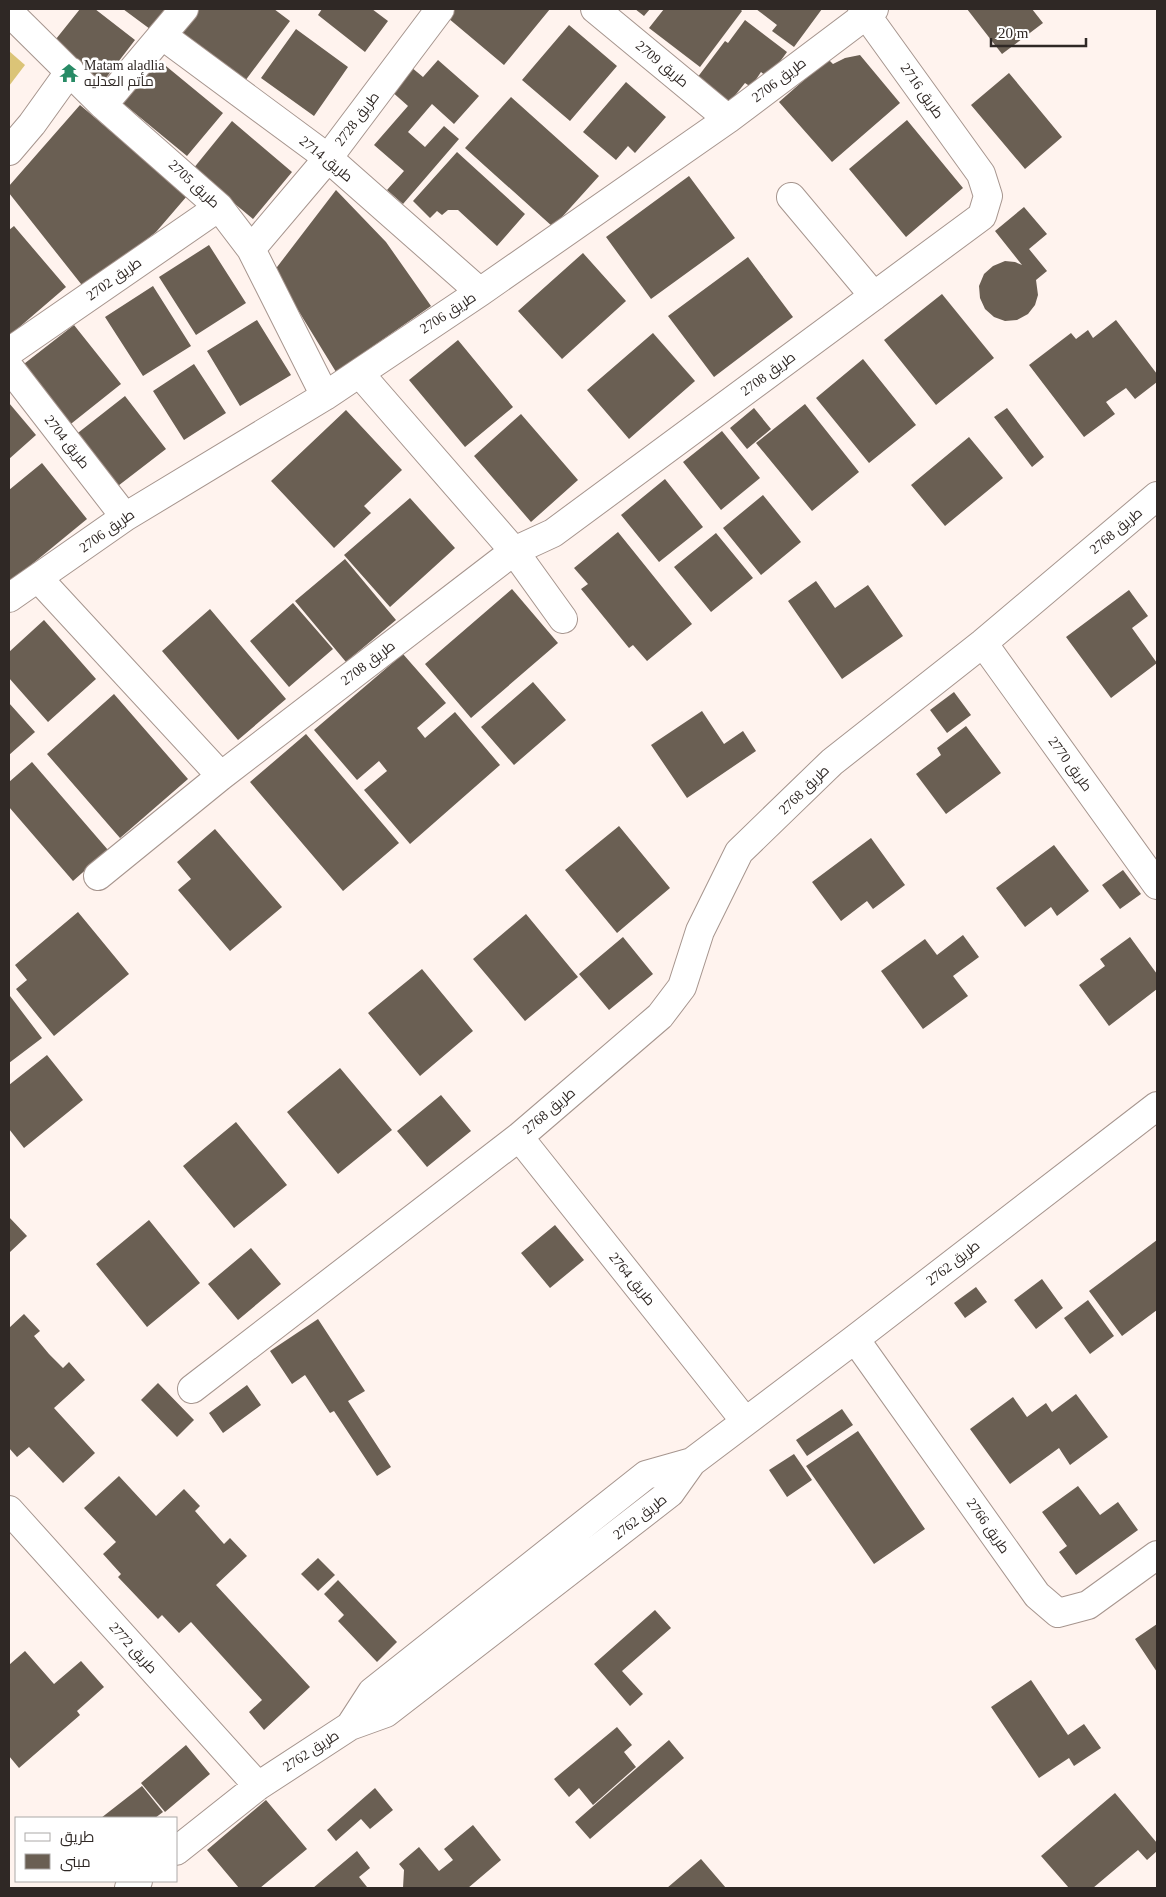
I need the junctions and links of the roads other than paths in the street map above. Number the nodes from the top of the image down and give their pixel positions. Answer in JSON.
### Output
{"nodes":[{"id":1,"x":184,"y":9,"type":"edge"},
{"id":2,"x":440,"y":9,"type":"edge"},
{"id":3,"x":595,"y":9,"type":"edge"},
{"id":4,"x":868,"y":10,"type":"edge"},
{"id":5,"x":9,"y":12,"type":"edge"},
{"id":6,"x":163,"y":36,"type":"junction"},
{"id":7,"x":70,"y":71,"type":"junction"},
{"id":8,"x":103,"y":105,"type":"junction"},
{"id":9,"x":728,"y":119,"type":"junction"},
{"id":10,"x":9,"y":151,"type":"edge"},
{"id":11,"x":328,"y":158,"type":"junction"},
{"id":12,"x":981,"y":174,"type":"joint"},
{"id":13,"x":791,"y":197,"type":"dead end"},
{"id":14,"x":219,"y":207,"type":"junction"},
{"id":15,"x":251,"y":249,"type":"junction"},
{"id":16,"x":480,"y":292,"type":"junction"},
{"id":17,"x":874,"y":296,"type":"junction"},
{"id":18,"x":9,"y":352,"type":"edge"},
{"id":19,"x":9,"y":367,"type":"edge"},
{"id":20,"x":360,"y":374,"type":"junction"},
{"id":21,"x":325,"y":396,"type":"junction"},
{"id":22,"x":1157,"y":496,"type":"edge"},
{"id":23,"x":124,"y":517,"type":"junction"},
{"id":24,"x":514,"y":551,"type":"junction"},
{"id":25,"x":38,"y":578,"type":"junction"},
{"id":26,"x":9,"y":598,"type":"edge"},
{"id":27,"x":563,"y":619,"type":"dead end"},
{"id":28,"x":983,"y":643,"type":"junction"},
{"id":29,"x":221,"y":776,"type":"junction"},
{"id":30,"x":98,"y":876,"type":"dead end"},
{"id":31,"x":1157,"y":885,"type":"edge"},
{"id":32,"x":1157,"y":1106,"type":"edge"},
{"id":33,"x":519,"y":1137,"type":"junction"},
{"id":34,"x":855,"y":1339,"type":"junction"},
{"id":35,"x":192,"y":1389,"type":"dead end"},
{"id":36,"x":745,"y":1421,"type":"junction"},
{"id":37,"x":9,"y":1510,"type":"edge"},
{"id":38,"x":1157,"y":1555,"type":"edge"},
{"id":39,"x":258,"y":1786,"type":"junction"},
{"id":40,"x":178,"y":1848,"type":"edge"}],
"edges":[{"from":1,"to":6,"type":"street"},
{"from":2,"to":11,"type":"street","name":"طريق 2728"},
{"from":3,"to":9,"type":"street","name":"طريق 2709"},
{"from":4,"to":9,"type":"street","name":"طريق 2706"},
{"from":4,"to":12,"type":"street","name":"طريق 2716"},
{"from":5,"to":7,"type":"street","name":"طريق 2705"},
{"from":6,"to":8,"type":"street"},
{"from":6,"to":11,"type":"street","name":"طريق 2714"},
{"from":7,"to":8,"type":"street","name":"طريق 2705"},
{"from":7,"to":10,"type":"street"},
{"from":8,"to":14,"type":"street","name":"طريق 2705"},
{"from":9,"to":16,"type":"street","name":"طريق 2706"},
{"from":11,"to":15,"type":"street","name":"طريق 2728"},
{"from":11,"to":16,"type":"street","name":"طريق 2714"},
{"from":12,"to":17,"type":"street","name":"طريق 2708"},
{"from":13,"to":17,"type":"street"},
{"from":14,"to":15,"type":"street","name":"طريق 2705"},
{"from":14,"to":18,"type":"street","name":"طريق 2702"},
{"from":15,"to":21,"type":"street","name":"طريق 2705"},
{"from":16,"to":20,"type":"street","name":"طريق 2706"},
{"from":17,"to":24,"type":"street","name":"طريق 2708"},
{"from":19,"to":23,"type":"street","name":"طريق 2704"},
{"from":20,"to":21,"type":"street","name":"طريق 2706"},
{"from":20,"to":24,"type":"street"},
{"from":21,"to":23,"type":"street","name":"طريق 2706"},
{"from":22,"to":28,"type":"street","name":"طريق 2768"},
{"from":23,"to":25,"type":"street","name":"طريق 2706"},
{"from":24,"to":27,"type":"street"},
{"from":24,"to":29,"type":"street","name":"طريق 2708"},
{"from":25,"to":26,"type":"street","name":"طريق 2706"},
{"from":25,"to":29,"type":"street"},
{"from":28,"to":31,"type":"street","name":"طريق 2770"},
{"from":28,"to":33,"type":"street","name":"طريق 2768"},
{"from":29,"to":30,"type":"street","name":"طريق 2708"},
{"from":32,"to":34,"type":"street","name":"طريق 2762"},
{"from":33,"to":35,"type":"street","name":"طريق 2768"},
{"from":33,"to":36,"type":"street","name":"طريق 2764"},
{"from":34,"to":36,"type":"street","name":"طريق 2762"},
{"from":34,"to":38,"type":"street","name":"طريق 2766"},
{"from":36,"to":39,"type":"street","name":"طريق 2762"},
{"from":37,"to":39,"type":"street","name":"طريق 2772"},
{"from":39,"to":40,"type":"street","name":"طريق 2762"}]}
